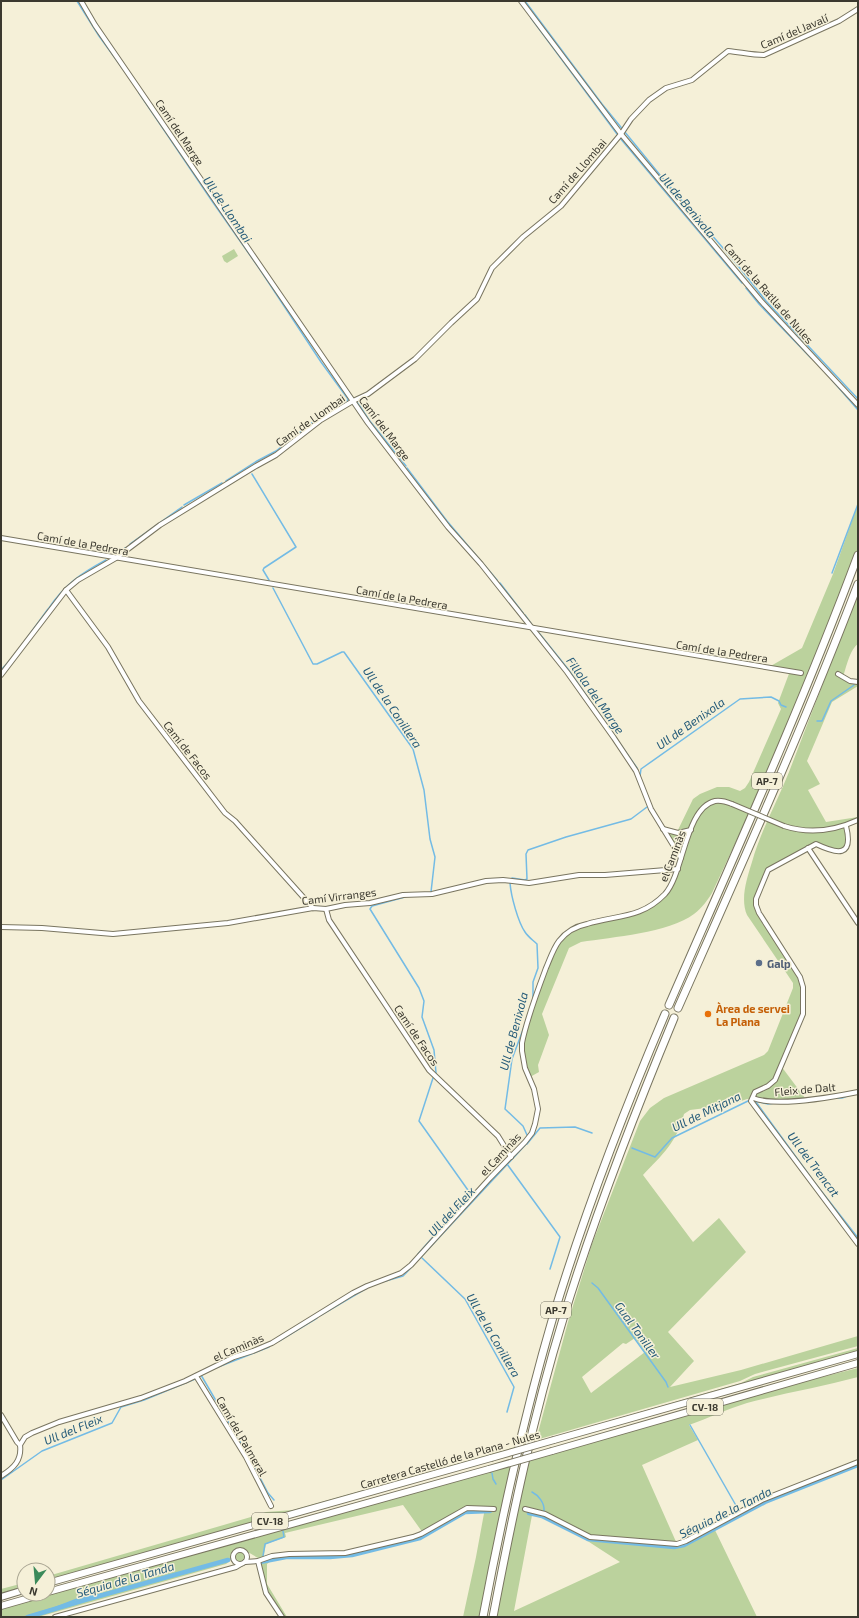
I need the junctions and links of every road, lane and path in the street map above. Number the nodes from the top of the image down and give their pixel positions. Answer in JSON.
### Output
{"nodes":[{"id":1,"x":81,"y":1,"type":"edge"},
{"id":2,"x":521,"y":1,"type":"edge"},
{"id":3,"x":858,"y":9,"type":"edge"},
{"id":4,"x":622,"y":130,"type":"junction"},
{"id":5,"x":353,"y":401,"type":"junction"},
{"id":6,"x":858,"y":405,"type":"edge"},
{"id":7,"x":1,"y":538,"type":"edge"},
{"id":8,"x":858,"y":555,"type":"edge"},
{"id":9,"x":116,"y":558,"type":"junction"},
{"id":10,"x":858,"y":584,"type":"edge"},
{"id":11,"x":66,"y":590,"type":"junction"},
{"id":12,"x":531,"y":628,"type":"junction"},
{"id":13,"x":801,"y":673,"type":"dead end"},
{"id":14,"x":838,"y":674,"type":"dead end"},
{"id":15,"x":1,"y":675,"type":"edge"},
{"id":16,"x":858,"y":682,"type":"edge"},
{"id":17,"x":858,"y":820,"type":"edge"},
{"id":18,"x":846,"y":826,"type":"junction"},
{"id":19,"x":663,"y":829,"type":"junction"},
{"id":20,"x":691,"y":830,"type":"junction"},
{"id":21,"x":808,"y":848,"type":"junction"},
{"id":22,"x":681,"y":858,"type":"junction"},
{"id":23,"x":678,"y":869,"type":"junction"},
{"id":24,"x":313,"y":908,"type":"junction"},
{"id":25,"x":326,"y":909,"type":"junction"},
{"id":26,"x":858,"y":922,"type":"edge"},
{"id":27,"x":1,"y":927,"type":"edge"},
{"id":28,"x":669,"y":1004,"type":"dead end"},
{"id":29,"x":678,"y":1008,"type":"dead end"},
{"id":30,"x":665,"y":1014,"type":"dead end"},
{"id":31,"x":674,"y":1018,"type":"dead end"},
{"id":32,"x":858,"y":1092,"type":"edge"},
{"id":33,"x":753,"y":1098,"type":"junction"},
{"id":34,"x":511,"y":1157,"type":"junction"},
{"id":35,"x":858,"y":1244,"type":"edge"},
{"id":36,"x":858,"y":1354,"type":"edge"},
{"id":37,"x":858,"y":1363,"type":"edge"},
{"id":38,"x":858,"y":1366,"type":"edge"},
{"id":39,"x":196,"y":1376,"type":"junction"},
{"id":40,"x":800,"y":1380,"type":"junction"},
{"id":41,"x":1,"y":1415,"type":"edge"},
{"id":42,"x":20,"y":1444,"type":"junction"},
{"id":43,"x":858,"y":1462,"type":"edge"},
{"id":44,"x":1,"y":1476,"type":"edge"},
{"id":45,"x":271,"y":1506,"type":"dead end"},
{"id":46,"x":494,"y":1509,"type":"dead end"},
{"id":47,"x":525,"y":1509,"type":"dead end"},
{"id":48,"x":246,"y":1554,"type":"junction"},
{"id":49,"x":234,"y":1560,"type":"junction"},
{"id":50,"x":258,"y":1561,"type":"junction"},
{"id":51,"x":243,"y":1563,"type":"junction"},
{"id":52,"x":224,"y":1570,"type":"junction"},
{"id":53,"x":56,"y":1581,"type":"edge"},
{"id":54,"x":56,"y":1590,"type":"edge"},
{"id":55,"x":16,"y":1592,"type":"edge"},
{"id":56,"x":1,"y":1597,"type":"edge"},
{"id":57,"x":16,"y":1602,"type":"edge"},
{"id":58,"x":1,"y":1606,"type":"edge"},
{"id":59,"x":55,"y":1617,"type":"edge"},
{"id":60,"x":282,"y":1617,"type":"edge"},
{"id":61,"x":483,"y":1617,"type":"edge"},
{"id":62,"x":493,"y":1617,"type":"edge"}],
"edges":[{"from":1,"to":5,"type":"street","name":"Camí del Marge"},
{"from":2,"to":4,"type":"street","name":"Camí de la Ratlla de Nules"},
{"from":3,"to":4,"type":"street","name":"Camí del Javalí"},
{"from":4,"to":5,"type":"street","name":"Camí de Llombai"},
{"from":4,"to":6,"type":"street","name":"Camí de la Ratlla de Nules"},
{"from":5,"to":9,"type":"street","name":"Camí de Llombai"},
{"from":5,"to":12,"type":"street","name":"Camí del Marge"},
{"from":7,"to":9,"type":"street","name":"Camí de la Pedrera"},
{"from":8,"to":28,"type":"highway","number":"AP-7"},
{"from":9,"to":11,"type":"street","name":"Camí de Llombai"},
{"from":9,"to":12,"type":"street","name":"Camí de la Pedrera"},
{"from":10,"to":29,"type":"highway","number":"AP-7"},
{"from":11,"to":15,"type":"street","name":"Camí de Llombai"},
{"from":11,"to":24,"type":"street","name":"Camí de Facos"},
{"from":12,"to":13,"type":"street","name":"Camí de la Pedrera"},
{"from":12,"to":19,"type":"street","name":"Camí del Marge"},
{"from":14,"to":16,"type":"street"},
{"from":17,"to":18,"type":"street","name":"el Caminàs"},
{"from":18,"to":20,"type":"street","name":"el Caminàs","bridge":true},
{"from":18,"to":21,"type":"street"},
{"from":19,"to":20,"type":"street"},
{"from":19,"to":22,"type":"street","name":"Camí del Marge"},
{"from":20,"to":22,"type":"street","name":"el Caminàs"},
{"from":21,"to":26,"type":"street"},
{"from":21,"to":33,"type":"street"},
{"from":22,"to":23,"type":"street","name":"el Caminàs"},
{"from":23,"to":25,"type":"street","name":"Camí Virranges"},
{"from":23,"to":34,"type":"street","name":"el Caminàs"},
{"from":24,"to":25,"type":"street","name":"Camí Virranges"},
{"from":24,"to":27,"type":"street","name":"Camí Virranges"},
{"from":25,"to":34,"type":"street","name":"Camí de Facos"},
{"from":30,"to":61,"type":"highway","number":"AP-7"},
{"from":31,"to":62,"type":"highway","number":"AP-7"},
{"from":32,"to":33,"type":"street","name":"Fleix de Dalt"},
{"from":33,"to":35,"type":"street"},
{"from":34,"to":39,"type":"street","name":"el Caminàs"},
{"from":36,"to":53,"type":"main road","name":"Carretera Castelló de la Plana - Nules","number":"CV-18","bridge":true},
{"from":37,"to":40,"type":"main road","name":"Carretera Castelló de la Plana - Nules","number":"CV-18"},
{"from":38,"to":40,"type":"main road","number":"CV-18"},
{"from":39,"to":42,"type":"street","name":"el Caminàs"},
{"from":39,"to":45,"type":"street","name":"Camí del Palmeral"},
{"from":40,"to":54,"type":"main road","name":"Carretera Castelló de la Plana - Nules","number":"CV-18","bridge":true},
{"from":41,"to":42,"type":"street"},
{"from":42,"to":44,"type":"street"},
{"from":43,"to":47,"type":"street"},
{"from":46,"to":50,"type":"street"},
{"from":48,"to":49,"type":"street"},
{"from":48,"to":50,"type":"street"},
{"from":48,"to":51,"type":"street"},
{"from":49,"to":51,"type":"street"},
{"from":49,"to":52,"type":"street"},
{"from":50,"to":51,"type":"street"},
{"from":50,"to":60,"type":"street"},
{"from":51,"to":52,"type":"street"},
{"from":52,"to":59,"type":"street"},
{"from":55,"to":56,"type":"main road"},
{"from":57,"to":58,"type":"main road"}]}
